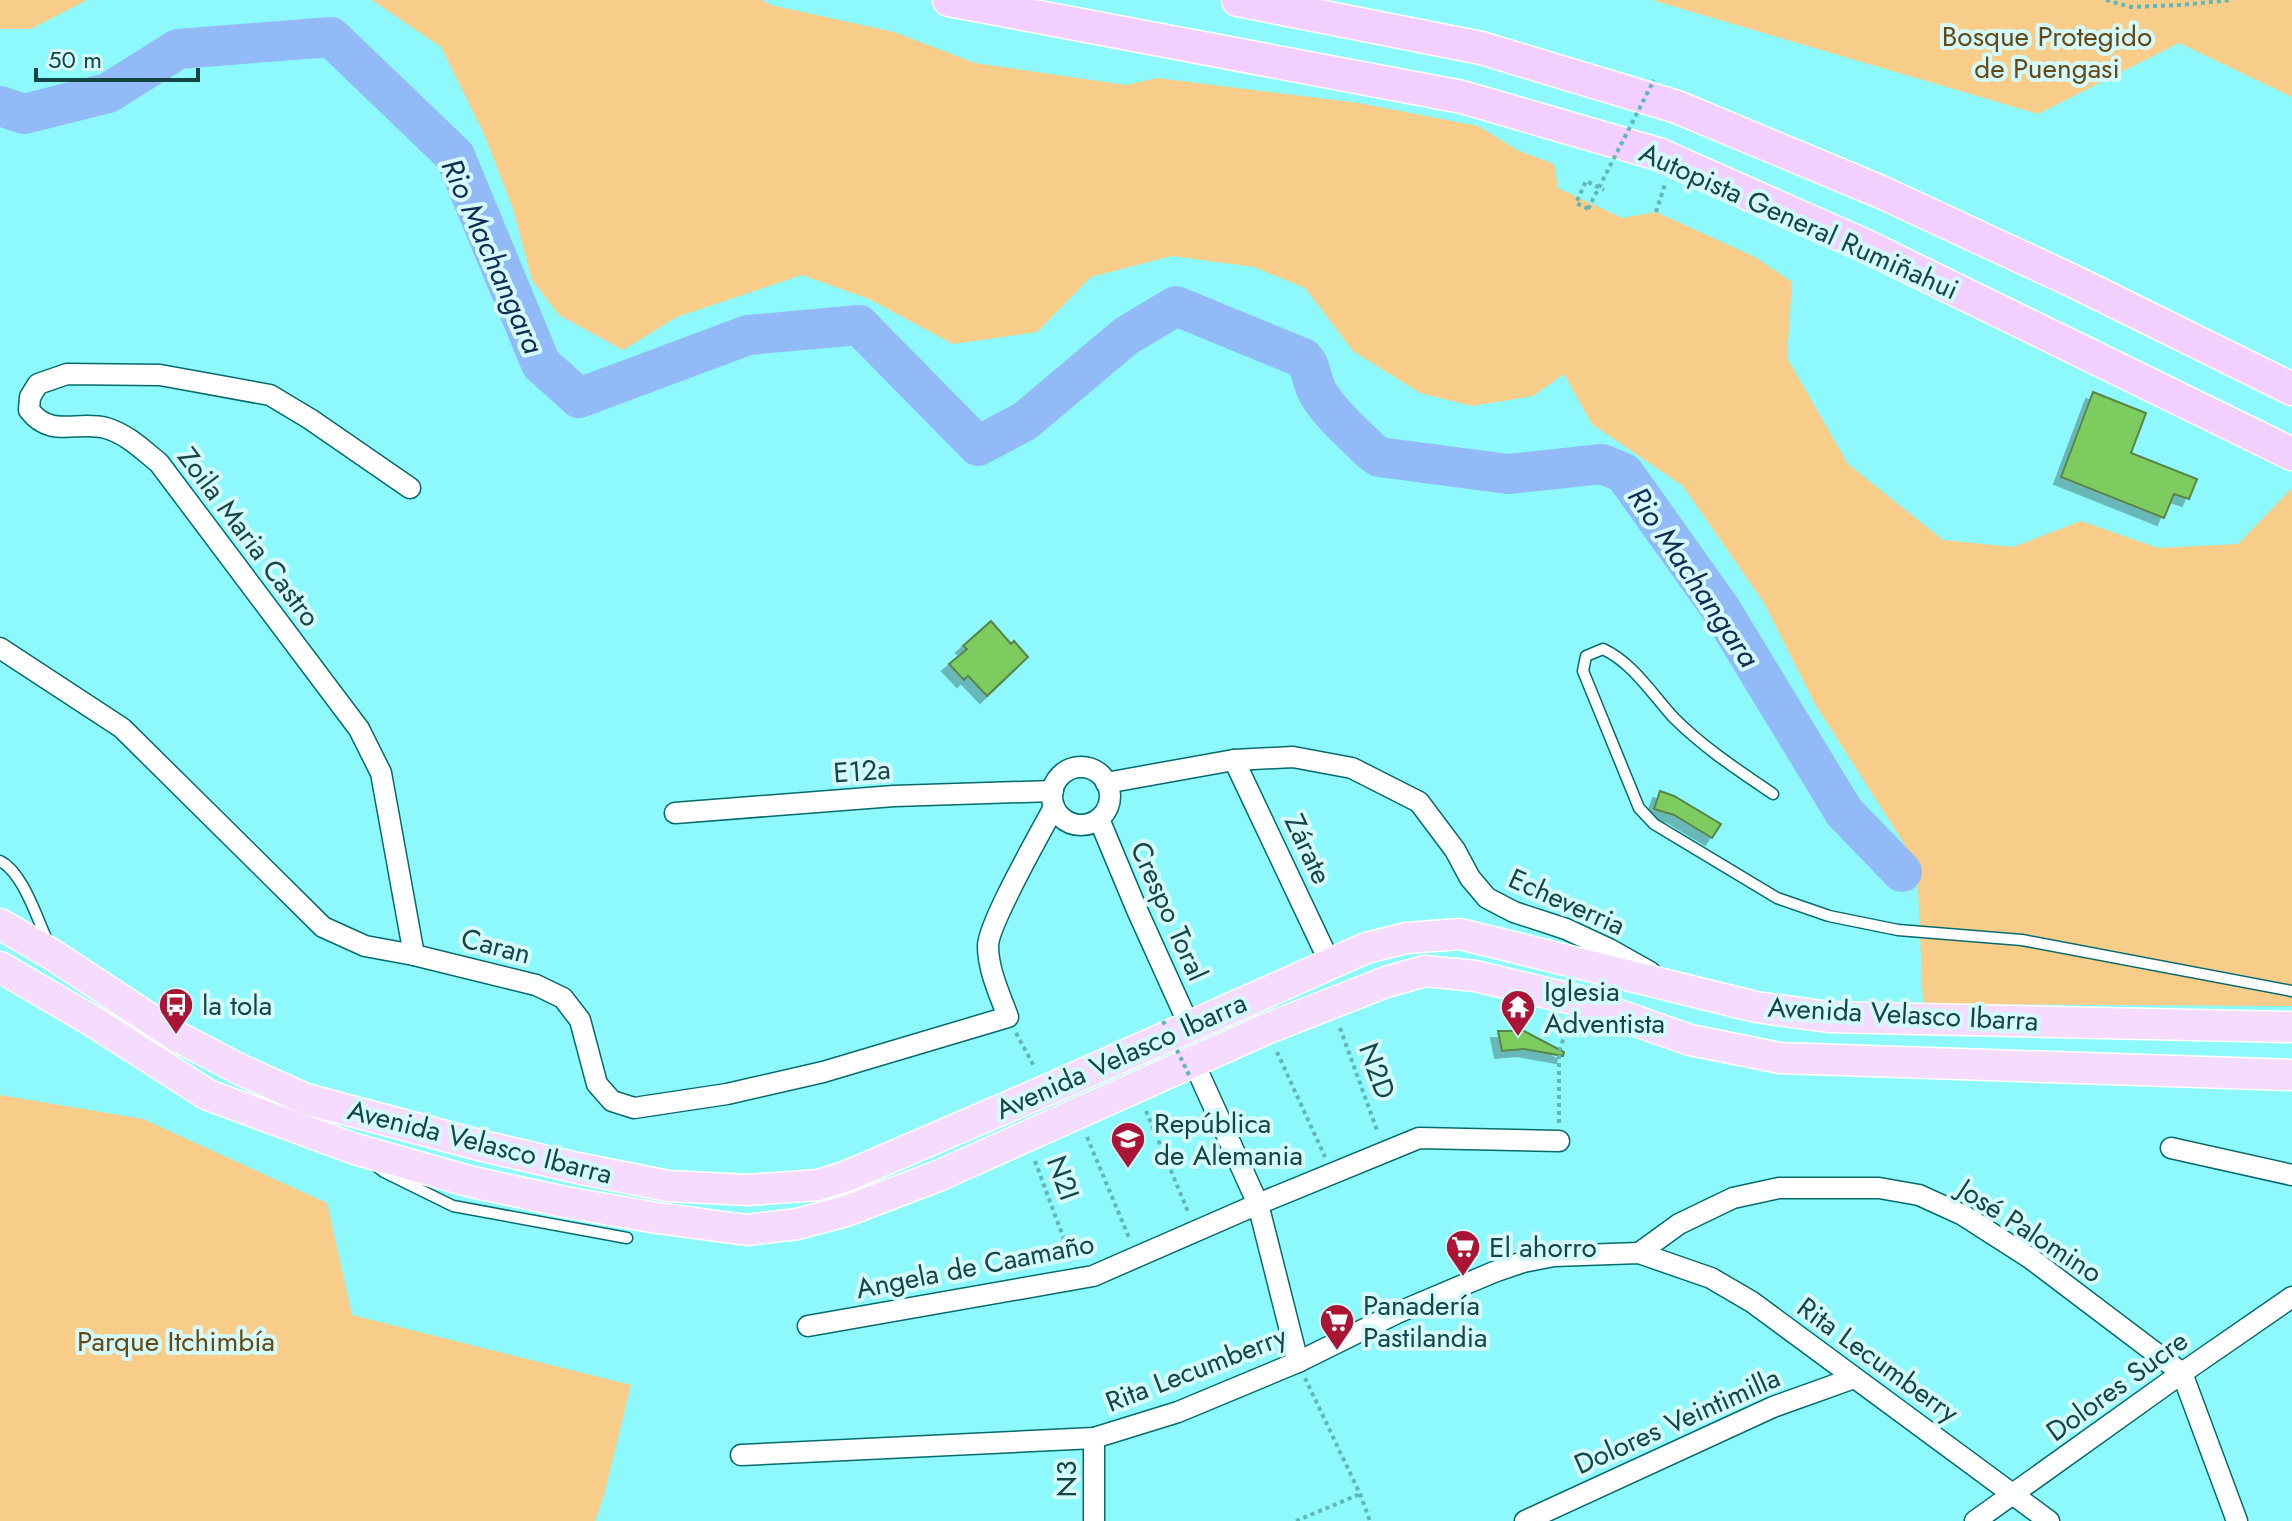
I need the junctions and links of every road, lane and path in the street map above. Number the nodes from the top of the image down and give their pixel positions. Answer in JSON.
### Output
{"nodes":[{"id":1,"x":949,"y":0,"type":"edge"},
{"id":2,"x":1238,"y":0,"type":"edge"},
{"id":3,"x":2106,"y":0,"type":"edge"},
{"id":4,"x":2232,"y":0,"type":"edge"},
{"id":5,"x":1654,"y":80,"type":"dead end"},
{"id":6,"x":1604,"y":190,"type":"dead end"},
{"id":7,"x":2292,"y":389,"type":"edge"},
{"id":8,"x":2292,"y":454,"type":"edge"},
{"id":9,"x":410,"y":488,"type":"dead end"},
{"id":10,"x":0,"y":648,"type":"edge"},
{"id":11,"x":1234,"y":760,"type":"junction"},
{"id":12,"x":1106,"y":783,"type":"junction"},
{"id":13,"x":1773,"y":794,"type":"dead end"},
{"id":14,"x":1054,"y":799,"type":"junction"},
{"id":15,"x":675,"y":813,"type":"dead end"},
{"id":16,"x":1099,"y":819,"type":"junction"},
{"id":17,"x":0,"y":861,"type":"edge"},
{"id":18,"x":0,"y":924,"type":"edge"},
{"id":19,"x":53,"y":955,"type":"junction"},
{"id":20,"x":414,"y":955,"type":"junction"},
{"id":21,"x":1330,"y":963,"type":"junction"},
{"id":22,"x":0,"y":967,"type":"edge"},
{"id":23,"x":1674,"y":986,"type":"junction"},
{"id":24,"x":104,"y":989,"type":"junction"},
{"id":25,"x":2292,"y":991,"type":"edge"},
{"id":26,"x":1576,"y":1000,"type":"junction"},
{"id":27,"x":1331,"y":1003,"type":"junction"},
{"id":28,"x":1008,"y":1017,"type":"junction"},
{"id":29,"x":94,"y":1022,"type":"junction"},
{"id":30,"x":1176,"y":1023,"type":"junction"},
{"id":31,"x":2292,"y":1027,"type":"edge"},
{"id":32,"x":1266,"y":1029,"type":"junction"},
{"id":33,"x":1192,"y":1070,"type":"junction"},
{"id":34,"x":2292,"y":1075,"type":"edge"},
{"id":35,"x":1137,"y":1087,"type":"junction"},
{"id":36,"x":1047,"y":1090,"type":"junction"},
{"id":37,"x":1076,"y":1114,"type":"junction"},
{"id":38,"x":1026,"y":1137,"type":"junction"},
{"id":39,"x":1559,"y":1141,"type":"joint"},
{"id":40,"x":2171,"y":1148,"type":"dead end"},
{"id":41,"x":355,"y":1149,"type":"junction"},
{"id":42,"x":1385,"y":1153,"type":"junction"},
{"id":43,"x":1332,"y":1174,"type":"junction"},
{"id":44,"x":2292,"y":1175,"type":"edge"},
{"id":45,"x":1258,"y":1204,"type":"junction"},
{"id":46,"x":1196,"y":1231,"type":"junction"},
{"id":47,"x":627,"y":1238,"type":"dead end"},
{"id":48,"x":1639,"y":1253,"type":"junction"},
{"id":49,"x":1138,"y":1257,"type":"junction"},
{"id":50,"x":1078,"y":1279,"type":"junction"},
{"id":51,"x":2292,"y":1297,"type":"edge"},
{"id":52,"x":808,"y":1326,"type":"dead end"},
{"id":53,"x":1298,"y":1362,"type":"junction"},
{"id":54,"x":2182,"y":1373,"type":"junction"},
{"id":55,"x":1854,"y":1378,"type":"junction"},
{"id":56,"x":1094,"y":1438,"type":"junction"},
{"id":57,"x":741,"y":1455,"type":"dead end"},
{"id":58,"x":1360,"y":1494,"type":"junction"},
{"id":59,"x":2013,"y":1495,"type":"junction"},
{"id":60,"x":1094,"y":1521,"type":"edge"},
{"id":61,"x":1296,"y":1521,"type":"edge"},
{"id":62,"x":1370,"y":1521,"type":"edge"},
{"id":63,"x":1525,"y":1521,"type":"edge"},
{"id":64,"x":1975,"y":1521,"type":"edge"},
{"id":65,"x":2049,"y":1521,"type":"edge"},
{"id":66,"x":2237,"y":1521,"type":"edge"}],
"edges":[{"from":1,"to":8,"type":"highway","name":"Autopista General Rumiñahui"},
{"from":2,"to":7,"type":"highway","name":"Autopista General Rumiñahui"},
{"from":3,"to":4,"type":"path"},
{"from":5,"to":6,"type":"path","bridge":true},
{"from":9,"to":20,"type":"street","name":"Zoila Maria Castro"},
{"from":10,"to":20,"type":"street","name":"Caran"},
{"from":11,"to":12,"type":"street","name":"Echeverria"},
{"from":11,"to":21,"type":"street","name":"Zárate"},
{"from":11,"to":23,"type":"street","name":"Echeverria"},
{"from":12,"to":14,"type":"street"},
{"from":12,"to":16,"type":"street"},
{"from":13,"to":25,"type":"lane"},
{"from":14,"to":15,"type":"street","name":"E12a"},
{"from":14,"to":16,"type":"street"},
{"from":14,"to":28,"type":"street"},
{"from":16,"to":30,"type":"street","name":"Crespo Toral"},
{"from":17,"to":19,"type":"lane"},
{"from":18,"to":19,"type":"main road","name":"Avenida Velasco Ibarra"},
{"from":19,"to":24,"type":"main road","name":"Avenida Velasco Ibarra"},
{"from":20,"to":28,"type":"street","name":"Caran"},
{"from":21,"to":23,"type":"main road","name":"Avenida Velasco Ibarra"},
{"from":21,"to":30,"type":"main road","name":"Avenida Velasco Ibarra"},
{"from":22,"to":29,"type":"main road","name":"Avenida Velasco Ibarra"},
{"from":23,"to":31,"type":"main road","name":"Avenida Velasco Ibarra"},
{"from":24,"to":29,"type":"main road"},
{"from":24,"to":36,"type":"main road","name":"Avenida Velasco Ibarra"},
{"from":26,"to":27,"type":"main road","name":"Avenida Velasco Ibarra"},
{"from":26,"to":34,"type":"main road","name":"Avenida Velasco Ibarra"},
{"from":26,"to":39,"type":"path"},
{"from":27,"to":32,"type":"main road","name":"Avenida Velasco Ibarra"},
{"from":27,"to":42,"type":"path","name":"N2D"},
{"from":28,"to":36,"type":"path"},
{"from":29,"to":41,"type":"main road","name":"Avenida Velasco Ibarra"},
{"from":30,"to":33,"type":"path","bridge":true},
{"from":30,"to":36,"type":"main road","name":"Avenida Velasco Ibarra"},
{"from":32,"to":33,"type":"main road","name":"Avenida Velasco Ibarra"},
{"from":32,"to":43,"type":"path"},
{"from":33,"to":35,"type":"main road","name":"Avenida Velasco Ibarra"},
{"from":33,"to":45,"type":"street"},
{"from":35,"to":37,"type":"main road","name":"Avenida Velasco Ibarra"},
{"from":35,"to":46,"type":"path"},
{"from":37,"to":38,"type":"main road","name":"Avenida Velasco Ibarra"},
{"from":37,"to":49,"type":"path"},
{"from":38,"to":41,"type":"main road","name":"Avenida Velasco Ibarra"},
{"from":38,"to":50,"type":"path","name":"N2I"},
{"from":39,"to":42,"type":"street","name":"Angela de Caamaño"},
{"from":40,"to":44,"type":"street"},
{"from":41,"to":47,"type":"lane"},
{"from":42,"to":43,"type":"street","name":"Angela de Caamaño"},
{"from":43,"to":45,"type":"street","name":"Angela de Caamaño"},
{"from":45,"to":46,"type":"street","name":"Angela de Caamaño"},
{"from":45,"to":53,"type":"street"},
{"from":46,"to":49,"type":"street","name":"Angela de Caamaño"},
{"from":48,"to":53,"type":"street","name":"Rita Lecumberry"},
{"from":48,"to":54,"type":"street","name":"José Palomino"},
{"from":48,"to":55,"type":"street","name":"Rita Lecumberry"},
{"from":49,"to":50,"type":"street","name":"Angela de Caamaño"},
{"from":50,"to":52,"type":"street","name":"Angela de Caamaño"},
{"from":51,"to":54,"type":"street","name":"Dolores Sucre"},
{"from":53,"to":56,"type":"street","name":"Rita Lecumberry"},
{"from":53,"to":58,"type":"path"},
{"from":54,"to":59,"type":"street","name":"Dolores Sucre"},
{"from":54,"to":66,"type":"street"},
{"from":55,"to":59,"type":"street","name":"Rita Lecumberry"},
{"from":55,"to":63,"type":"street","name":"Dolores Veintimilla"},
{"from":56,"to":57,"type":"street","name":"Rita Lecumberry"},
{"from":56,"to":60,"type":"street","name":"N3"},
{"from":58,"to":61,"type":"path"},
{"from":58,"to":62,"type":"path"},
{"from":59,"to":64,"type":"street","name":"Dolores Sucre"},
{"from":59,"to":65,"type":"street","name":"Rita Lecumberry"}]}
